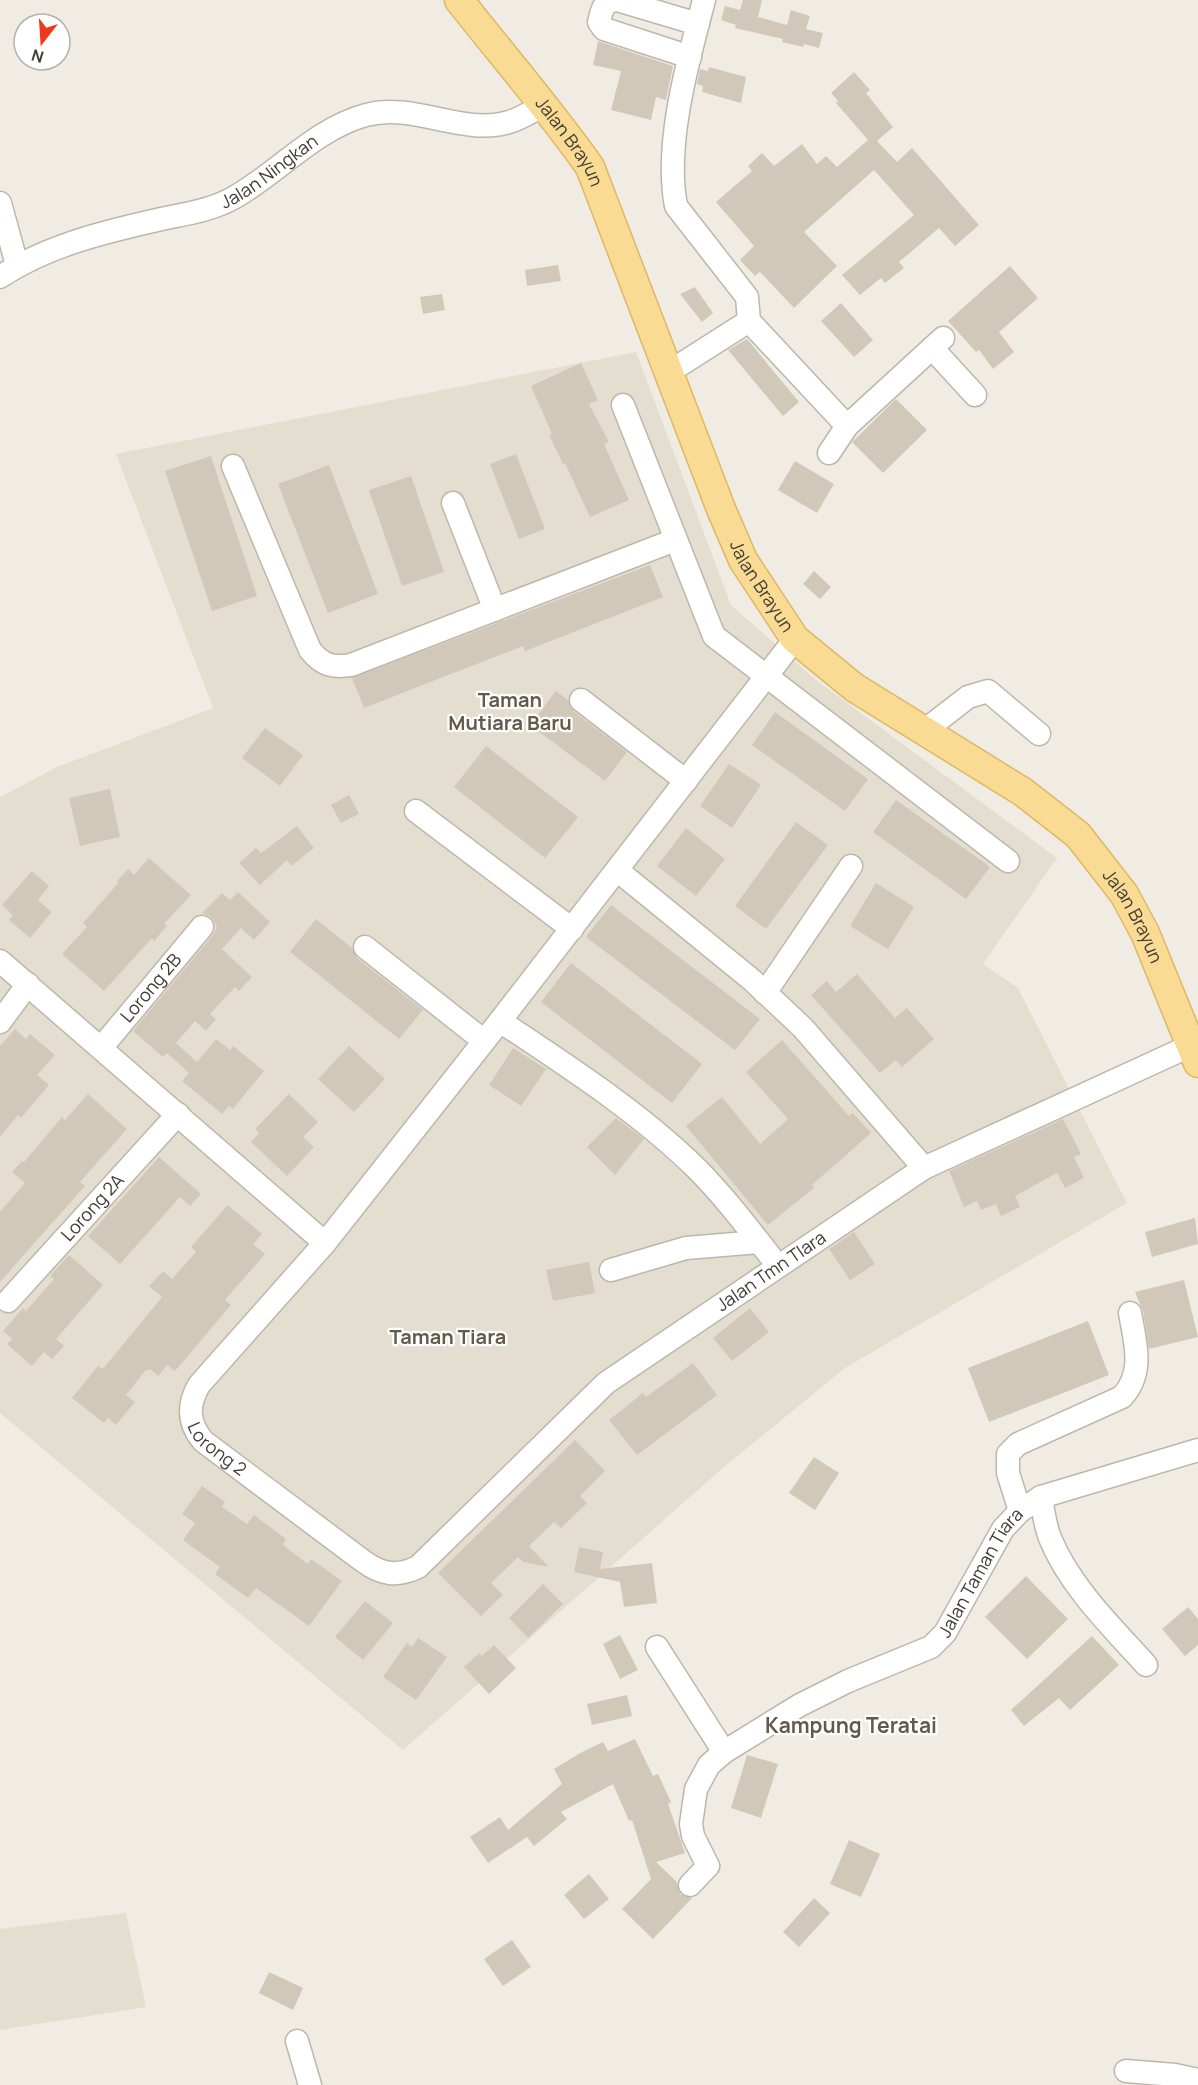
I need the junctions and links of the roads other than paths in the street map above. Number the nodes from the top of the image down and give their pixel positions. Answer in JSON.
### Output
{"nodes":[{"id":1,"x":459,"y":0,"type":"edge"},
{"id":2,"x":704,"y":0,"type":"edge"},
{"id":3,"x":698,"y":24,"type":"junction"},
{"id":4,"x":690,"y":57,"type":"junction"},
{"id":5,"x":542,"y":106,"type":"junction"},
{"id":6,"x":0,"y":203,"type":"edge"},
{"id":7,"x":9,"y":271,"type":"edge"},
{"id":8,"x":749,"y":321,"type":"junction"},
{"id":9,"x":669,"y":372,"type":"junction"},
{"id":10,"x":975,"y":395,"type":"dead end"},
{"id":11,"x":622,"y":405,"type":"dead end"},
{"id":12,"x":847,"y":426,"type":"junction"},
{"id":13,"x":829,"y":453,"type":"dead end"},
{"id":14,"x":233,"y":466,"type":"dead end"},
{"id":15,"x":453,"y":503,"type":"dead end"},
{"id":16,"x":675,"y":540,"type":"junction"},
{"id":17,"x":495,"y":610,"type":"junction"},
{"id":18,"x":795,"y":639,"type":"junction"},
{"id":19,"x":766,"y":676,"type":"junction"},
{"id":20,"x":581,"y":700,"type":"dead end"},
{"id":21,"x":924,"y":731,"type":"junction"},
{"id":22,"x":1039,"y":734,"type":"dead end"},
{"id":23,"x":686,"y":781,"type":"junction"},
{"id":24,"x":416,"y":810,"type":"dead end"},
{"id":25,"x":1008,"y":861,"type":"dead end"},
{"id":26,"x":850,"y":866,"type":"dead end"},
{"id":27,"x":617,"y":870,"type":"junction"},
{"id":28,"x":202,"y":927,"type":"dead end"},
{"id":29,"x":572,"y":929,"type":"junction"},
{"id":30,"x":364,"y":947,"type":"dead end"},
{"id":31,"x":0,"y":960,"type":"edge"},
{"id":32,"x":28,"y":984,"type":"junction"},
{"id":33,"x":765,"y":993,"type":"junction"},
{"id":34,"x":500,"y":1021,"type":"junction"},
{"id":35,"x":0,"y":1022,"type":"edge"},
{"id":36,"x":484,"y":1041,"type":"junction"},
{"id":37,"x":101,"y":1048,"type":"junction"},
{"id":38,"x":1195,"y":1054,"type":"edge"},
{"id":39,"x":178,"y":1114,"type":"junction"},
{"id":40,"x":924,"y":1168,"type":"junction"},
{"id":41,"x":759,"y":1242,"type":"junction"},
{"id":42,"x":325,"y":1243,"type":"junction"},
{"id":43,"x":778,"y":1266,"type":"junction"},
{"id":44,"x":611,"y":1270,"type":"dead end"},
{"id":45,"x":8,"y":1301,"type":"dead end"},
{"id":46,"x":1130,"y":1312,"type":"dead end"},
{"id":47,"x":1198,"y":1450,"type":"edge"},
{"id":48,"x":1041,"y":1497,"type":"junction"},
{"id":49,"x":1020,"y":1511,"type":"junction"},
{"id":50,"x":405,"y":1573,"type":"joint"},
{"id":51,"x":657,"y":1647,"type":"dead end"},
{"id":52,"x":1146,"y":1665,"type":"dead end"},
{"id":53,"x":724,"y":1752,"type":"junction"},
{"id":54,"x":690,"y":1885,"type":"dead end"},
{"id":55,"x":297,"y":2041,"type":"dead end"},
{"id":56,"x":1126,"y":2072,"type":"dead end"},
{"id":57,"x":1198,"y":2080,"type":"edge"},
{"id":58,"x":310,"y":2085,"type":"edge"}],
"edges":[{"from":1,"to":5,"type":"main road","name":"Jalan Brayun"},
{"from":2,"to":3,"type":"street"},
{"from":3,"to":4,"type":"street"},
{"from":3,"to":4,"type":"street"},
{"from":4,"to":8,"type":"street"},
{"from":5,"to":7,"type":"street","name":"Jalan Ningkan"},
{"from":5,"to":9,"type":"main road","name":"Jalan Brayun"},
{"from":6,"to":7,"type":"street"},
{"from":8,"to":9,"type":"street"},
{"from":8,"to":12,"type":"street"},
{"from":9,"to":18,"type":"main road","name":"Jalan Brayun"},
{"from":10,"to":12,"type":"street"},
{"from":11,"to":16,"type":"street"},
{"from":12,"to":13,"type":"street"},
{"from":14,"to":17,"type":"street"},
{"from":15,"to":17,"type":"street"},
{"from":16,"to":17,"type":"street"},
{"from":16,"to":19,"type":"street"},
{"from":18,"to":19,"type":"street","name":"Lorong 2"},
{"from":18,"to":21,"type":"main road","name":"Jalan Brayun"},
{"from":19,"to":23,"type":"street","name":"Lorong 2"},
{"from":19,"to":25,"type":"street"},
{"from":20,"to":23,"type":"street"},
{"from":21,"to":22,"type":"street"},
{"from":21,"to":38,"type":"main road","name":"Jalan Brayun"},
{"from":23,"to":27,"type":"street","name":"Lorong 2"},
{"from":24,"to":29,"type":"street"},
{"from":26,"to":33,"type":"street"},
{"from":27,"to":29,"type":"street","name":"Lorong 2"},
{"from":27,"to":33,"type":"street"},
{"from":28,"to":37,"type":"street","name":"Lorong 2B"},
{"from":29,"to":34,"type":"street","name":"Lorong 2"},
{"from":30,"to":36,"type":"street"},
{"from":31,"to":32,"type":"street"},
{"from":32,"to":35,"type":"street"},
{"from":32,"to":37,"type":"street"},
{"from":33,"to":40,"type":"street"},
{"from":34,"to":36,"type":"street","name":"Lorong 2"},
{"from":34,"to":41,"type":"street"},
{"from":36,"to":42,"type":"street","name":"Lorong 2"},
{"from":37,"to":39,"type":"street"},
{"from":38,"to":40,"type":"street","name":"Jalan Tmn TIara"},
{"from":39,"to":42,"type":"street"},
{"from":39,"to":45,"type":"street","name":"Lorong 2A"},
{"from":40,"to":43,"type":"street","name":"Jalan Tmn TIara"},
{"from":41,"to":43,"type":"street"},
{"from":41,"to":44,"type":"street"},
{"from":42,"to":50,"type":"street","name":"Lorong 2"},
{"from":43,"to":50,"type":"street","name":"Jalan Tmn TIara"},
{"from":46,"to":49,"type":"street"},
{"from":47,"to":48,"type":"street","name":"Jalan Taman Tiara"},
{"from":48,"to":49,"type":"street","name":"Jalan Taman Tiara"},
{"from":48,"to":52,"type":"street"},
{"from":49,"to":53,"type":"street","name":"Jalan Taman Tiara"},
{"from":51,"to":53,"type":"street"},
{"from":53,"to":54,"type":"street","name":"Jalan Taman Tiara"},
{"from":55,"to":58,"type":"street"},
{"from":56,"to":57,"type":"street"}]}
